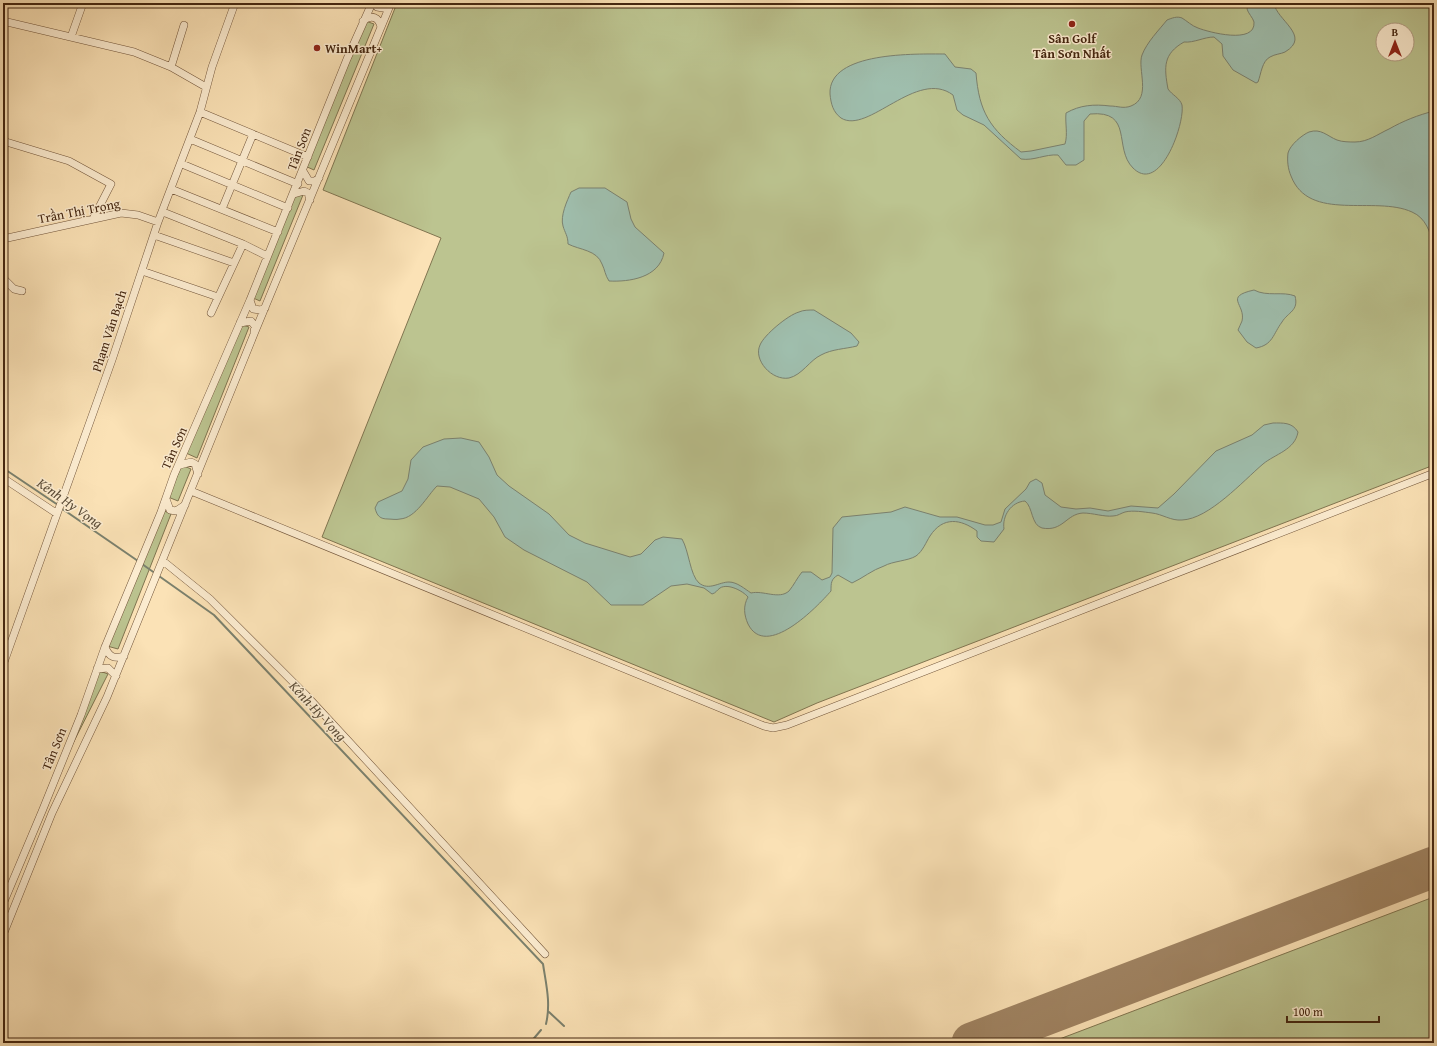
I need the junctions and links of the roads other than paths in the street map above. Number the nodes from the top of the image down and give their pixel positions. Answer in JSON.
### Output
{"nodes":[{"id":1,"x":83,"y":3,"type":"edge"},
{"id":2,"x":235,"y":3,"type":"edge"},
{"id":3,"x":373,"y":3,"type":"edge"},
{"id":4,"x":390,"y":4,"type":"edge"},
{"id":5,"x":3,"y":21,"type":"edge"},
{"id":6,"x":363,"y":21,"type":"junction"},
{"id":7,"x":184,"y":25,"type":"dead end"},
{"id":8,"x":381,"y":27,"type":"junction"},
{"id":9,"x":71,"y":37,"type":"junction"},
{"id":10,"x":171,"y":68,"type":"junction"},
{"id":11,"x":206,"y":87,"type":"junction"},
{"id":12,"x":200,"y":112,"type":"junction"},
{"id":13,"x":252,"y":134,"type":"junction"},
{"id":14,"x":190,"y":139,"type":"junction"},
{"id":15,"x":3,"y":141,"type":"edge"},
{"id":16,"x":308,"y":157,"type":"junction"},
{"id":17,"x":241,"y":160,"type":"junction"},
{"id":18,"x":182,"y":164,"type":"junction"},
{"id":19,"x":303,"y":172,"type":"junction"},
{"id":20,"x":319,"y":178,"type":"junction"},
{"id":21,"x":232,"y":184,"type":"junction"},
{"id":22,"x":298,"y":184,"type":"junction"},
{"id":23,"x":171,"y":189,"type":"junction"},
{"id":24,"x":294,"y":194,"type":"junction"},
{"id":25,"x":310,"y":200,"type":"junction"},
{"id":26,"x":288,"y":208,"type":"junction"},
{"id":27,"x":222,"y":209,"type":"junction"},
{"id":28,"x":163,"y":212,"type":"junction"},
{"id":29,"x":93,"y":219,"type":"junction"},
{"id":30,"x":158,"y":222,"type":"junction"},
{"id":31,"x":278,"y":232,"type":"junction"},
{"id":32,"x":154,"y":235,"type":"junction"},
{"id":33,"x":3,"y":240,"type":"edge"},
{"id":34,"x":243,"y":244,"type":"junction"},
{"id":35,"x":267,"y":256,"type":"junction"},
{"id":36,"x":234,"y":263,"type":"junction"},
{"id":37,"x":142,"y":271,"type":"junction"},
{"id":38,"x":3,"y":278,"type":"edge"},
{"id":39,"x":22,"y":291,"type":"dead end"},
{"id":40,"x":218,"y":297,"type":"junction"},
{"id":41,"x":250,"y":300,"type":"junction"},
{"id":42,"x":265,"y":308,"type":"junction"},
{"id":43,"x":211,"y":313,"type":"dead end"},
{"id":44,"x":240,"y":323,"type":"junction"},
{"id":45,"x":254,"y":334,"type":"junction"},
{"id":46,"x":180,"y":465,"type":"junction"},
{"id":47,"x":1434,"y":473,"type":"edge"},
{"id":48,"x":198,"y":474,"type":"junction"},
{"id":49,"x":3,"y":478,"type":"edge"},
{"id":50,"x":191,"y":491,"type":"junction"},
{"id":51,"x":166,"y":499,"type":"junction"},
{"id":52,"x":185,"y":505,"type":"junction"},
{"id":53,"x":56,"y":513,"type":"junction"},
{"id":54,"x":163,"y":562,"type":"junction"},
{"id":55,"x":105,"y":647,"type":"junction"},
{"id":56,"x":124,"y":656,"type":"junction"},
{"id":57,"x":3,"y":665,"type":"edge"},
{"id":58,"x":97,"y":669,"type":"junction"},
{"id":59,"x":116,"y":676,"type":"junction"},
{"id":60,"x":43,"y":809,"type":"junction"},
{"id":61,"x":52,"y":813,"type":"junction"},
{"id":62,"x":36,"y":826,"type":"junction"},
{"id":63,"x":46,"y":829,"type":"junction"},
{"id":64,"x":3,"y":904,"type":"edge"},
{"id":65,"x":3,"y":935,"type":"edge"},
{"id":66,"x":544,"y":954,"type":"dead end"}],
"edges":[{"from":1,"to":9,"type":"street"},
{"from":2,"to":11,"type":"street","name":"Phạm Văn Bạch"},
{"from":3,"to":4,"type":"street"},
{"from":3,"to":6,"type":"street","name":"Tân Sơn"},
{"from":4,"to":8,"type":"street"},
{"from":5,"to":9,"type":"street"},
{"from":6,"to":8,"type":"street"},
{"from":6,"to":16,"type":"street","name":"Tân Sơn"},
{"from":7,"to":10,"type":"street"},
{"from":8,"to":20,"type":"street"},
{"from":9,"to":10,"type":"street"},
{"from":10,"to":11,"type":"street"},
{"from":11,"to":12,"type":"street","name":"Phạm Văn Bạch"},
{"from":12,"to":13,"type":"street"},
{"from":12,"to":14,"type":"street","name":"Phạm Văn Bạch"},
{"from":13,"to":16,"type":"street"},
{"from":13,"to":17,"type":"street"},
{"from":14,"to":17,"type":"street"},
{"from":14,"to":18,"type":"street","name":"Phạm Văn Bạch"},
{"from":15,"to":29,"type":"street"},
{"from":16,"to":19,"type":"street","name":"Tân Sơn"},
{"from":17,"to":21,"type":"street"},
{"from":17,"to":22,"type":"street"},
{"from":18,"to":21,"type":"street"},
{"from":18,"to":23,"type":"street","name":"Phạm Văn Bạch"},
{"from":19,"to":20,"type":"street"},
{"from":19,"to":22,"type":"street","name":"Tân Sơn"},
{"from":20,"to":25,"type":"street"},
{"from":21,"to":26,"type":"street"},
{"from":21,"to":27,"type":"street"},
{"from":22,"to":24,"type":"street","name":"Tân Sơn"},
{"from":23,"to":27,"type":"street"},
{"from":23,"to":28,"type":"street","name":"Phạm Văn Bạch"},
{"from":24,"to":25,"type":"street"},
{"from":24,"to":26,"type":"street","name":"Tân Sơn"},
{"from":25,"to":42,"type":"street"},
{"from":26,"to":31,"type":"street","name":"Tân Sơn"},
{"from":27,"to":31,"type":"street"},
{"from":28,"to":30,"type":"street","name":"Phạm Văn Bạch"},
{"from":28,"to":34,"type":"street"},
{"from":29,"to":30,"type":"street","name":"Trần Thị Trọng"},
{"from":29,"to":33,"type":"street","name":"Trần Thị Trọng"},
{"from":30,"to":32,"type":"street","name":"Phạm Văn Bạch"},
{"from":31,"to":35,"type":"street","name":"Tân Sơn"},
{"from":32,"to":36,"type":"street"},
{"from":32,"to":37,"type":"street","name":"Phạm Văn Bạch"},
{"from":34,"to":35,"type":"street"},
{"from":34,"to":36,"type":"street"},
{"from":35,"to":41,"type":"street","name":"Tân Sơn"},
{"from":36,"to":40,"type":"street"},
{"from":37,"to":40,"type":"street"},
{"from":37,"to":53,"type":"street","name":"Phạm Văn Bạch"},
{"from":38,"to":39,"type":"street"},
{"from":40,"to":43,"type":"street"},
{"from":41,"to":42,"type":"street"},
{"from":41,"to":44,"type":"street","name":"Tân Sơn"},
{"from":42,"to":45,"type":"street"},
{"from":44,"to":45,"type":"street"},
{"from":44,"to":46,"type":"street","name":"Tân Sơn"},
{"from":45,"to":48,"type":"street"},
{"from":46,"to":48,"type":"street"},
{"from":46,"to":51,"type":"street","name":"Tân Sơn"},
{"from":47,"to":50,"type":"street"},
{"from":48,"to":50,"type":"street"},
{"from":49,"to":53,"type":"street"},
{"from":50,"to":52,"type":"street"},
{"from":51,"to":52,"type":"street"},
{"from":51,"to":55,"type":"street","name":"Tân Sơn"},
{"from":52,"to":54,"type":"street"},
{"from":53,"to":57,"type":"street","name":"Phạm Văn Bạch"},
{"from":54,"to":56,"type":"street","name":"Tân Sơn"},
{"from":54,"to":66,"type":"street"},
{"from":55,"to":56,"type":"street"},
{"from":55,"to":58,"type":"street","name":"Tân Sơn"},
{"from":56,"to":59,"type":"street","name":"Tân Sơn"},
{"from":58,"to":59,"type":"street"},
{"from":58,"to":60,"type":"street","name":"Tân Sơn"},
{"from":59,"to":61,"type":"street","name":"Tân Sơn"},
{"from":60,"to":61,"type":"street"},
{"from":60,"to":62,"type":"street","name":"Tân Sơn"},
{"from":61,"to":63,"type":"street","name":"Tân Sơn"},
{"from":62,"to":63,"type":"street"},
{"from":62,"to":64,"type":"street","name":"Tân Sơn"},
{"from":63,"to":65,"type":"street","name":"Tân Sơn"}]}
